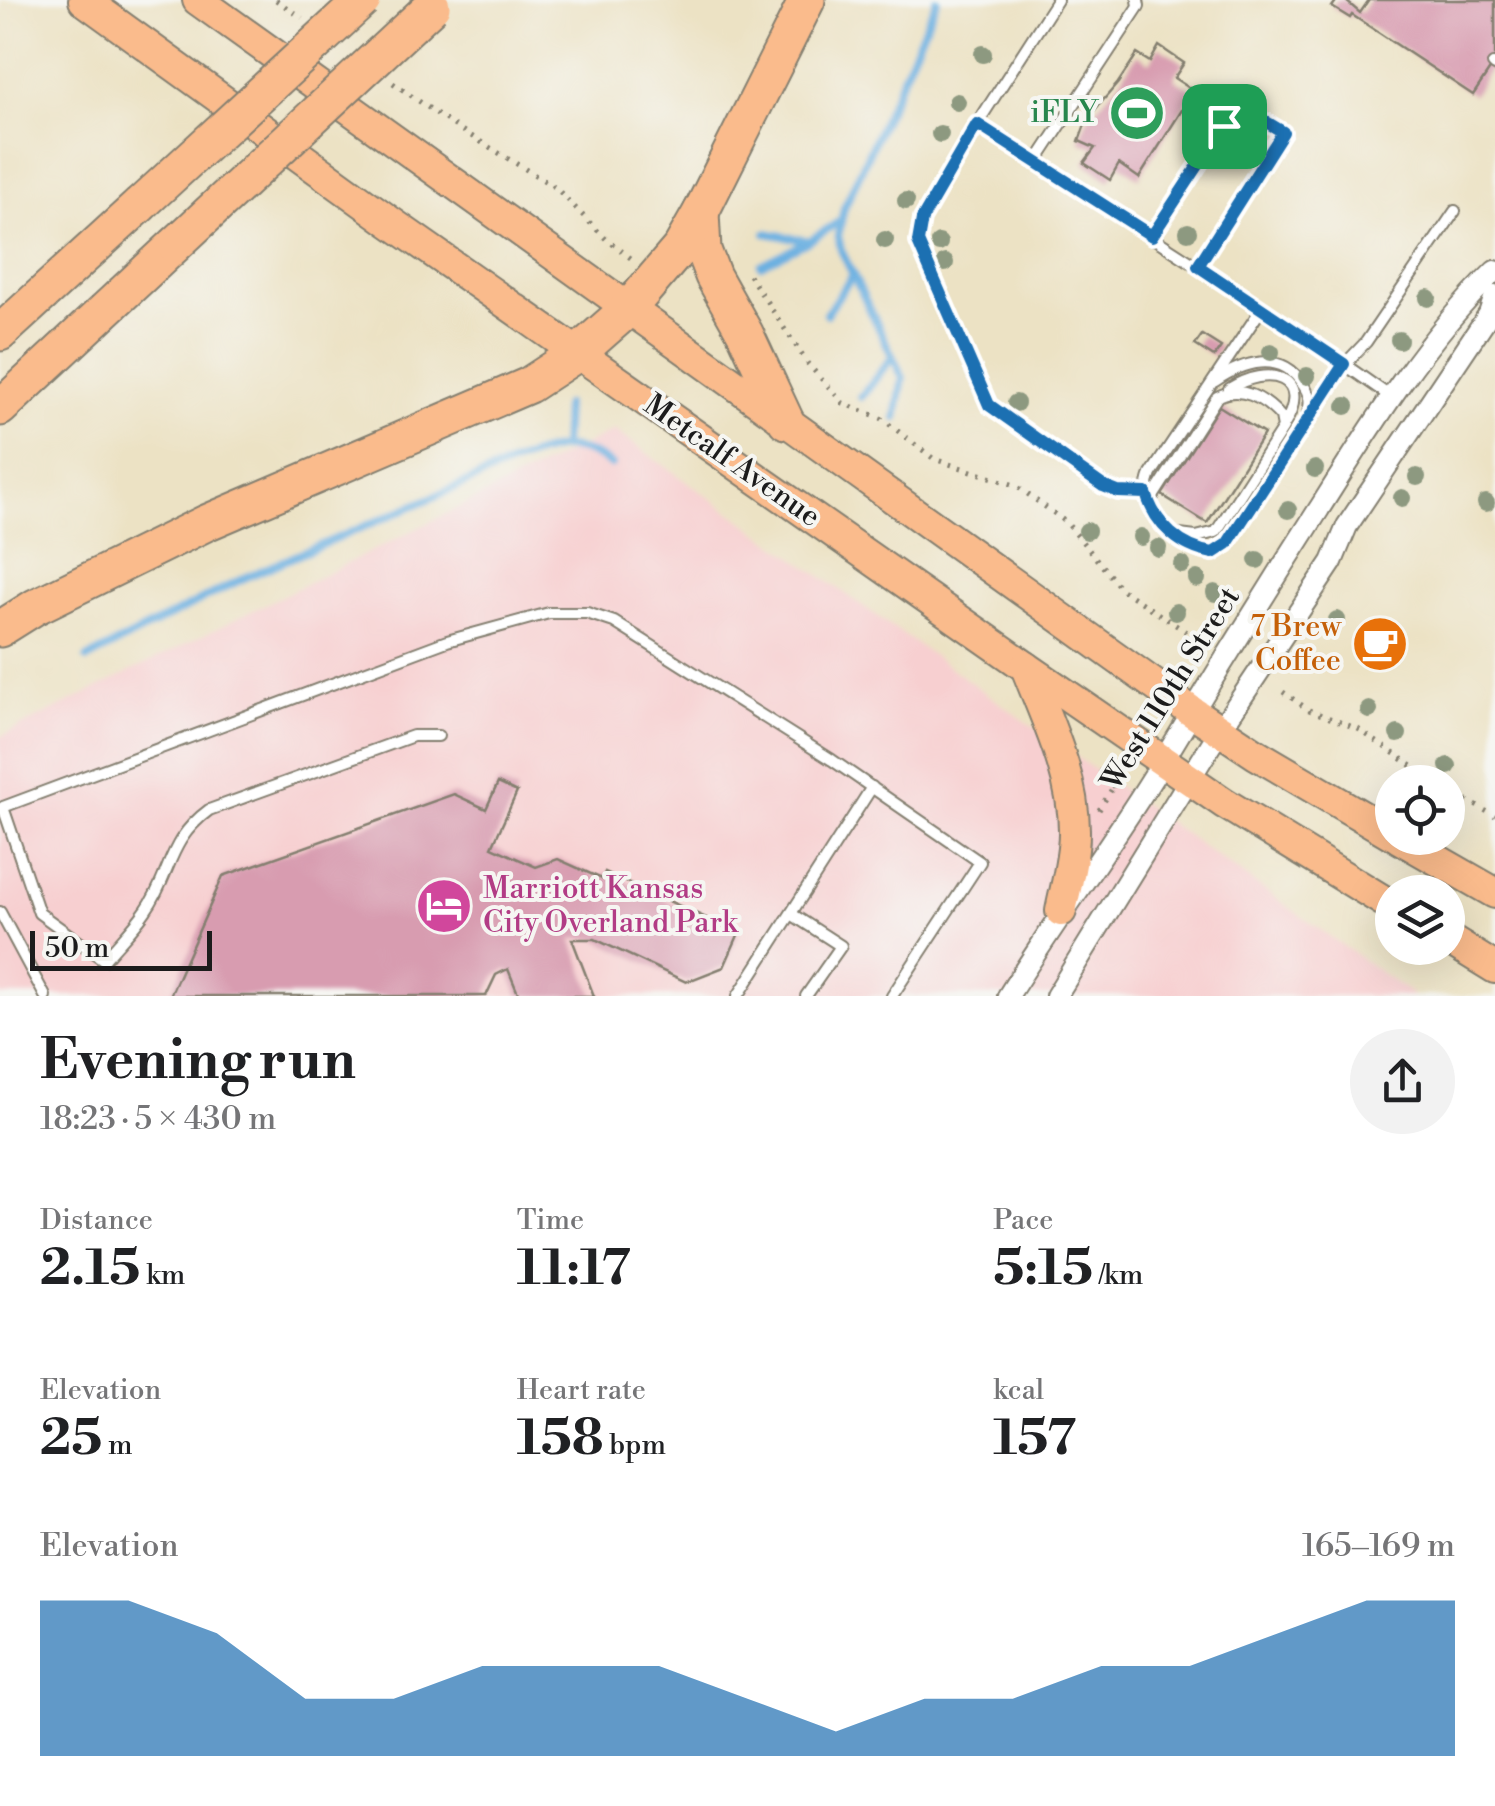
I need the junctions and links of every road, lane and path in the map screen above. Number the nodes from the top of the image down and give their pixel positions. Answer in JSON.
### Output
{"nodes":[{"id":1,"x":84,"y":0,"type":"edge"},
{"id":2,"x":198,"y":0,"type":"edge"},
{"id":3,"x":276,"y":0,"type":"edge"},
{"id":4,"x":362,"y":0,"type":"edge"},
{"id":5,"x":807,"y":0,"type":"edge"},
{"id":6,"x":1057,"y":0,"type":"edge"},
{"id":7,"x":1136,"y":2,"type":"edge"},
{"id":8,"x":435,"y":3,"type":"edge"},
{"id":9,"x":308,"y":22,"type":"dead end"},
{"id":10,"x":386,"y":78,"type":"dead end"},
{"id":11,"x":977,"y":124,"type":"junction"},
{"id":12,"x":1037,"y":162,"type":"junction"},
{"id":13,"x":1454,"y":211,"type":"dead end"},
{"id":14,"x":701,"y":212,"type":"junction"},
{"id":15,"x":1152,"y":236,"type":"junction"},
{"id":16,"x":739,"y":260,"type":"dead end"},
{"id":17,"x":1198,"y":266,"type":"junction"},
{"id":18,"x":643,"y":267,"type":"dead end"},
{"id":19,"x":1495,"y":271,"type":"edge"},
{"id":20,"x":1495,"y":296,"type":"edge"},
{"id":21,"x":1262,"y":308,"type":"junction"},
{"id":22,"x":628,"y":309,"type":"junction"},
{"id":23,"x":0,"y":333,"type":"edge"},
{"id":24,"x":578,"y":354,"type":"junction"},
{"id":25,"x":1344,"y":364,"type":"junction"},
{"id":26,"x":1212,"y":384,"type":"junction"},
{"id":27,"x":1224,"y":393,"type":"junction"},
{"id":28,"x":1392,"y":398,"type":"junction"},
{"id":29,"x":0,"y":408,"type":"edge"},
{"id":30,"x":786,"y":421,"type":"junction"},
{"id":31,"x":1305,"y":425,"type":"junction"},
{"id":32,"x":1282,"y":428,"type":"junction"},
{"id":33,"x":1148,"y":498,"type":"junction"},
{"id":34,"x":1170,"y":534,"type":"junction"},
{"id":35,"x":0,"y":630,"type":"edge"},
{"id":36,"x":1200,"y":641,"type":"dead end"},
{"id":37,"x":1026,"y":667,"type":"junction"},
{"id":38,"x":1282,"y":692,"type":"dead end"},
{"id":39,"x":1191,"y":711,"type":"junction"},
{"id":40,"x":1220,"y":730,"type":"junction"},
{"id":41,"x":438,"y":736,"type":"dead end"},
{"id":42,"x":1108,"y":761,"type":"dead end"},
{"id":43,"x":1163,"y":761,"type":"junction"},
{"id":44,"x":1411,"y":765,"type":"edge"},
{"id":45,"x":1191,"y":779,"type":"junction"},
{"id":46,"x":872,"y":787,"type":"junction"},
{"id":47,"x":1126,"y":794,"type":"dead end"},
{"id":48,"x":1465,"y":799,"type":"edge"},
{"id":49,"x":1495,"y":816,"type":"edge"},
{"id":50,"x":1375,"y":823,"type":"edge"},
{"id":51,"x":1430,"y":855,"type":"edge"},
{"id":52,"x":1495,"y":892,"type":"edge"},
{"id":53,"x":1375,"y":896,"type":"edge"},
{"id":54,"x":1061,"y":911,"type":"junction"},
{"id":55,"x":0,"y":912,"type":"edge"},
{"id":56,"x":792,"y":915,"type":"junction"},
{"id":57,"x":1465,"y":949,"type":"edge"},
{"id":58,"x":1495,"y":968,"type":"edge"},
{"id":59,"x":46,"y":996,"type":"edge"},
{"id":60,"x":738,"y":996,"type":"edge"},
{"id":61,"x":806,"y":996,"type":"edge"},
{"id":62,"x":892,"y":996,"type":"edge"},
{"id":63,"x":1008,"y":996,"type":"edge"},
{"id":64,"x":1056,"y":996,"type":"edge"}],
"edges":[{"from":1,"to":24,"type":"main road","name":"Metcalf Avenue"},
{"from":2,"to":22,"type":"main road","name":"Metcalf Avenue"},
{"from":3,"to":9,"type":"path"},
{"from":4,"to":23,"type":"highway","bridge":true},
{"from":5,"to":14,"type":"highway"},
{"from":6,"to":11,"type":"lane"},
{"from":7,"to":12,"type":"lane"},
{"from":8,"to":29,"type":"highway","bridge":true},
{"from":10,"to":18,"type":"path"},
{"from":11,"to":12,"type":"lane"},
{"from":11,"to":33,"type":"lane"},
{"from":12,"to":15,"type":"lane"},
{"from":13,"to":25,"type":"lane"},
{"from":14,"to":22,"type":"highway"},
{"from":14,"to":30,"type":"highway"},
{"from":15,"to":17,"type":"lane"},
{"from":15,"to":17,"type":"lane"},
{"from":16,"to":36,"type":"path"},
{"from":17,"to":21,"type":"lane"},
{"from":19,"to":28,"type":"street","name":"West 110th Street"},
{"from":20,"to":40,"type":"street"},
{"from":21,"to":25,"type":"lane"},
{"from":21,"to":26,"type":"lane"},
{"from":22,"to":24,"type":"highway"},
{"from":22,"to":30,"type":"main road","name":"Metcalf Avenue"},
{"from":24,"to":35,"type":"highway"},
{"from":24,"to":37,"type":"main road","name":"Metcalf Avenue"},
{"from":25,"to":28,"type":"lane"},
{"from":25,"to":31,"type":"lane"},
{"from":26,"to":31,"type":"lane"},
{"from":26,"to":33,"type":"lane"},
{"from":27,"to":32,"type":"lane"},
{"from":27,"to":32,"type":"lane"},
{"from":27,"to":33,"type":"lane"},
{"from":28,"to":39,"type":"street","name":"West 110th Street"},
{"from":30,"to":39,"type":"main road","name":"Metcalf Avenue"},
{"from":31,"to":34,"type":"lane"},
{"from":32,"to":34,"type":"lane"},
{"from":33,"to":34,"type":"lane"},
{"from":37,"to":43,"type":"main road","name":"Metcalf Avenue"},
{"from":37,"to":54,"type":"main road"},
{"from":38,"to":44,"type":"path"},
{"from":39,"to":40,"type":"main road","name":"Metcalf Avenue"},
{"from":39,"to":43,"type":"street","name":"West 110th Street"},
{"from":40,"to":45,"type":"street"},
{"from":40,"to":50,"type":"main road","name":"Metcalf Avenue"},
{"from":41,"to":46,"type":"lane"},
{"from":42,"to":47,"type":"path"},
{"from":43,"to":45,"type":"main road","name":"Metcalf Avenue"},
{"from":43,"to":54,"type":"street","name":"West 110th Street"},
{"from":45,"to":53,"type":"main road","name":"Metcalf Avenue"},
{"from":45,"to":64,"type":"street"},
{"from":46,"to":56,"type":"lane"},
{"from":46,"to":62,"type":"lane"},
{"from":48,"to":49,"type":"path"},
{"from":51,"to":52,"type":"main road","name":"Metcalf Avenue"},
{"from":54,"to":63,"type":"street","name":"West 110th Street"},
{"from":55,"to":59,"type":"lane"},
{"from":56,"to":60,"type":"lane"},
{"from":56,"to":61,"type":"lane"},
{"from":57,"to":58,"type":"main road"}]}
